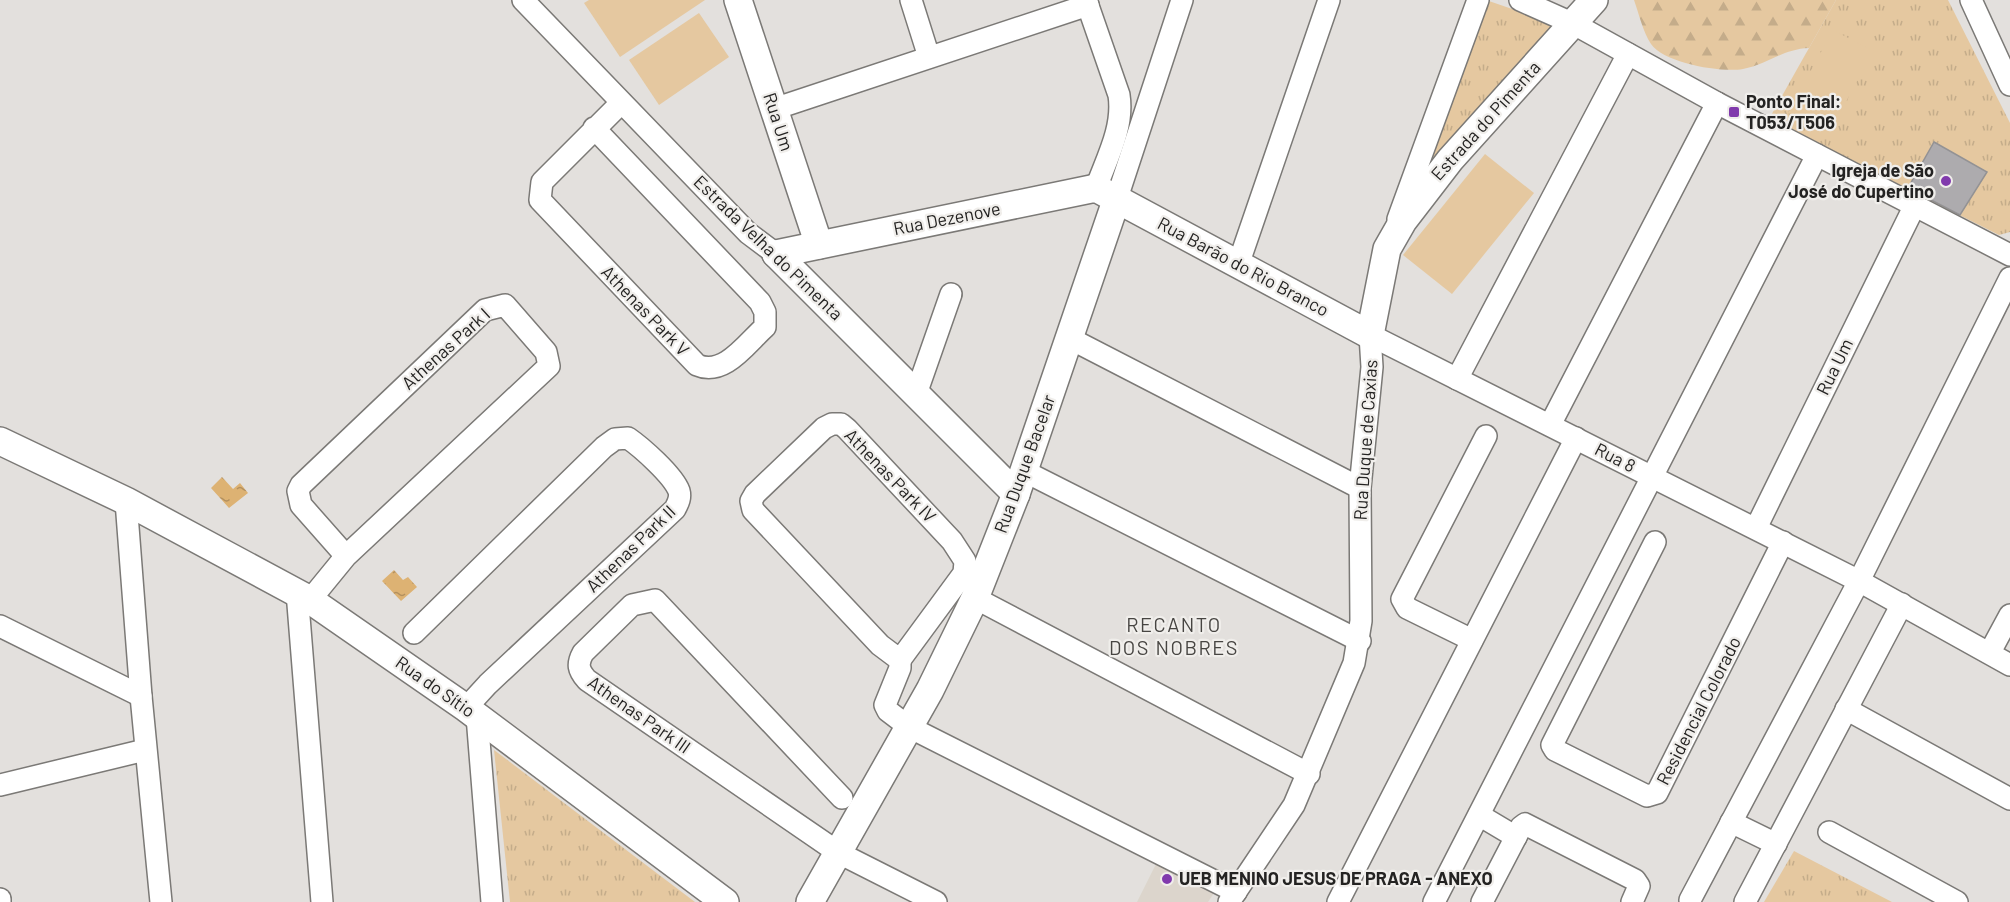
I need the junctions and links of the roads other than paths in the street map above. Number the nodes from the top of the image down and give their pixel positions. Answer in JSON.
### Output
{"nodes":[{"id":1,"x":523,"y":0,"type":"edge"},
{"id":2,"x":738,"y":0,"type":"edge"},
{"id":3,"x":911,"y":0,"type":"edge"},
{"id":4,"x":1182,"y":0,"type":"edge"},
{"id":5,"x":1329,"y":0,"type":"edge"},
{"id":6,"x":1478,"y":0,"type":"edge"},
{"id":7,"x":1520,"y":0,"type":"edge"},
{"id":8,"x":1594,"y":0,"type":"edge"},
{"id":9,"x":1971,"y":0,"type":"edge"},
{"id":10,"x":1087,"y":2,"type":"edge"},
{"id":11,"x":1574,"y":24,"type":"junction"},
{"id":12,"x":1628,"y":54,"type":"junction"},
{"id":13,"x":929,"y":57,"type":"junction"},
{"id":14,"x":2010,"y":85,"type":"edge"},
{"id":15,"x":621,"y":103,"type":"junction"},
{"id":16,"x":1717,"y":103,"type":"junction"},
{"id":17,"x":774,"y":109,"type":"junction"},
{"id":18,"x":594,"y":128,"type":"junction"},
{"id":19,"x":1817,"y":155,"type":"junction"},
{"id":20,"x":1106,"y":193,"type":"junction"},
{"id":21,"x":1915,"y":206,"type":"junction"},
{"id":22,"x":819,"y":245,"type":"junction"},
{"id":23,"x":1387,"y":249,"type":"junction"},
{"id":24,"x":776,"y":254,"type":"junction"},
{"id":25,"x":2010,"y":255,"type":"edge"},
{"id":26,"x":1238,"y":265,"type":"junction"},
{"id":27,"x":2010,"y":278,"type":"edge"},
{"id":28,"x":951,"y":294,"type":"dead end"},
{"id":29,"x":1370,"y":335,"type":"junction"},
{"id":30,"x":1069,"y":338,"type":"junction"},
{"id":31,"x":1457,"y":379,"type":"junction"},
{"id":32,"x":916,"y":394,"type":"junction"},
{"id":33,"x":1550,"y":425,"type":"junction"},
{"id":34,"x":1486,"y":436,"type":"dead end"},
{"id":35,"x":1576,"y":438,"type":"junction"},
{"id":36,"x":0,"y":441,"type":"edge"},
{"id":37,"x":1652,"y":477,"type":"junction"},
{"id":38,"x":1020,"y":483,"type":"junction"},
{"id":39,"x":1360,"y":488,"type":"junction"},
{"id":40,"x":126,"y":501,"type":"junction"},
{"id":41,"x":1756,"y":528,"type":"junction"},
{"id":42,"x":1655,"y":542,"type":"dead end"},
{"id":43,"x":1783,"y":542,"type":"junction"},
{"id":44,"x":346,"y":556,"type":"junction"},
{"id":45,"x":1859,"y":581,"type":"junction"},
{"id":46,"x":303,"y":596,"type":"junction"},
{"id":47,"x":975,"y":598,"type":"junction"},
{"id":48,"x":1902,"y":604,"type":"junction"},
{"id":49,"x":2009,"y":621,"type":"edge"},
{"id":50,"x":0,"y":626,"type":"edge"},
{"id":51,"x":414,"y":633,"type":"dead end"},
{"id":52,"x":1472,"y":640,"type":"junction"},
{"id":53,"x":1360,"y":641,"type":"junction"},
{"id":54,"x":1990,"y":652,"type":"junction"},
{"id":55,"x":900,"y":660,"type":"junction"},
{"id":56,"x":2010,"y":664,"type":"edge"},
{"id":57,"x":141,"y":696,"type":"junction"},
{"id":58,"x":1846,"y":709,"type":"junction"},
{"id":59,"x":471,"y":712,"type":"junction"},
{"id":60,"x":909,"y":727,"type":"junction"},
{"id":61,"x":146,"y":750,"type":"junction"},
{"id":62,"x":1309,"y":774,"type":"junction"},
{"id":63,"x":0,"y":785,"type":"edge"},
{"id":64,"x":842,"y":798,"type":"dead end"},
{"id":65,"x":2010,"y":799,"type":"edge"},
{"id":66,"x":1479,"y":815,"type":"junction"},
{"id":67,"x":1731,"y":822,"type":"junction"},
{"id":68,"x":1829,"y":832,"type":"dead end"},
{"id":69,"x":1516,"y":837,"type":"junction"},
{"id":70,"x":1776,"y":844,"type":"junction"},
{"id":71,"x":839,"y":853,"type":"junction"},
{"id":72,"x":1233,"y":897,"type":"edge"},
{"id":73,"x":1690,"y":900,"type":"dead end"},
{"id":74,"x":161,"y":902,"type":"edge"},
{"id":75,"x":322,"y":902,"type":"edge"},
{"id":76,"x":492,"y":902,"type":"edge"},
{"id":77,"x":725,"y":902,"type":"edge"},
{"id":78,"x":810,"y":902,"type":"edge"},
{"id":79,"x":936,"y":902,"type":"edge"},
{"id":80,"x":1338,"y":902,"type":"edge"},
{"id":81,"x":1434,"y":902,"type":"edge"},
{"id":82,"x":1482,"y":902,"type":"edge"},
{"id":83,"x":1632,"y":902,"type":"edge"},
{"id":84,"x":1745,"y":902,"type":"edge"},
{"id":85,"x":1957,"y":902,"type":"edge"}],
"edges":[{"from":1,"to":15,"type":"street","name":"Estrada Velha do Pimenta"},
{"from":2,"to":17,"type":"main road","name":"Rua Um"},
{"from":3,"to":13,"type":"street"},
{"from":4,"to":20,"type":"street","name":"Rua Duque Bacelar"},
{"from":5,"to":26,"type":"street"},
{"from":6,"to":23,"type":"street","name":"Rua Duque de Caxias"},
{"from":7,"to":11,"type":"street"},
{"from":8,"to":11,"type":"main road","name":"Estrada do Pimenta"},
{"from":9,"to":14,"type":"street"},
{"from":10,"to":13,"type":"street"},
{"from":10,"to":20,"type":"street"},
{"from":11,"to":12,"type":"street"},
{"from":11,"to":23,"type":"main road","name":"Estrada do Pimenta"},
{"from":12,"to":16,"type":"street"},
{"from":12,"to":31,"type":"street"},
{"from":13,"to":17,"type":"street"},
{"from":15,"to":18,"type":"street","name":"Athenas Park V"},
{"from":15,"to":24,"type":"street","name":"Estrada Velha do Pimenta"},
{"from":16,"to":19,"type":"street"},
{"from":16,"to":33,"type":"street"},
{"from":17,"to":22,"type":"main road","name":"Rua Um"},
{"from":18,"to":18,"type":"street","name":"Athenas Park V"},
{"from":19,"to":21,"type":"street"},
{"from":19,"to":37,"type":"street"},
{"from":20,"to":22,"type":"main road","name":"Rua Dezenove"},
{"from":20,"to":26,"type":"main road","name":"Rua Barão do Rio Branco"},
{"from":20,"to":30,"type":"main road","name":"Rua Duque Bacelar"},
{"from":21,"to":25,"type":"street"},
{"from":21,"to":41,"type":"street","name":"Rua Um"},
{"from":22,"to":24,"type":"main road","name":"Rua Dezenove"},
{"from":23,"to":29,"type":"main road","name":"Rua Duque de Caxias"},
{"from":24,"to":32,"type":"main road","name":"Estrada Velha do Pimenta"},
{"from":26,"to":29,"type":"main road","name":"Rua Barão do Rio Branco"},
{"from":27,"to":45,"type":"street"},
{"from":28,"to":32,"type":"street"},
{"from":29,"to":31,"type":"street","name":"Rua 8"},
{"from":29,"to":39,"type":"street","name":"Rua Duque de Caxias"},
{"from":30,"to":38,"type":"main road","name":"Rua Duque Bacelar"},
{"from":30,"to":39,"type":"street"},
{"from":31,"to":33,"type":"street","name":"Rua 8"},
{"from":32,"to":38,"type":"main road","name":"Estrada Velha do Pimenta"},
{"from":33,"to":35,"type":"street","name":"Rua 8"},
{"from":34,"to":52,"type":"street"},
{"from":35,"to":37,"type":"street","name":"Rua 8"},
{"from":35,"to":52,"type":"street"},
{"from":36,"to":40,"type":"main road","name":"Rua do Sítio"},
{"from":37,"to":41,"type":"street","name":"Rua 8"},
{"from":37,"to":66,"type":"street"},
{"from":38,"to":47,"type":"main road","name":"Rua Duque Bacelar"},
{"from":38,"to":53,"type":"street"},
{"from":39,"to":53,"type":"street","name":"Rua Duque de Caxias"},
{"from":40,"to":46,"type":"main road","name":"Rua do Sítio"},
{"from":40,"to":57,"type":"street"},
{"from":41,"to":43,"type":"street","name":"Rua 8"},
{"from":42,"to":43,"type":"street","name":"Residencial Colorado"},
{"from":43,"to":45,"type":"street","name":"Rua 8"},
{"from":44,"to":44,"type":"street","name":"Athenas Park I"},
{"from":44,"to":46,"type":"street","name":"Athenas Park I"},
{"from":45,"to":48,"type":"street","name":"Rua 8"},
{"from":45,"to":67,"type":"street"},
{"from":46,"to":59,"type":"main road","name":"Rua do Sítio"},
{"from":46,"to":75,"type":"street"},
{"from":47,"to":60,"type":"main road","name":"Rua Duque Bacelar"},
{"from":47,"to":62,"type":"street"},
{"from":48,"to":54,"type":"street","name":"Rua 8"},
{"from":48,"to":58,"type":"street"},
{"from":49,"to":54,"type":"street"},
{"from":50,"to":57,"type":"street"},
{"from":51,"to":59,"type":"street","name":"Athenas Park II"},
{"from":52,"to":80,"type":"street"},
{"from":53,"to":62,"type":"street","name":"Rua Duque de Caxias"},
{"from":54,"to":56,"type":"street","name":"Rua 8"},
{"from":55,"to":55,"type":"street","name":"Athenas Park IV"},
{"from":55,"to":60,"type":"street","name":"Athenas Park IV"},
{"from":57,"to":61,"type":"street"},
{"from":58,"to":65,"type":"street"},
{"from":58,"to":70,"type":"street"},
{"from":59,"to":76,"type":"street"},
{"from":59,"to":77,"type":"main road","name":"Rua do Sítio"},
{"from":60,"to":71,"type":"main road","name":"Rua Duque Bacelar"},
{"from":60,"to":72,"type":"street"},
{"from":61,"to":63,"type":"street"},
{"from":61,"to":74,"type":"street"},
{"from":62,"to":72,"type":"street","name":"Rua Duque de Caxias"},
{"from":64,"to":71,"type":"street","name":"Athenas Park III"},
{"from":66,"to":69,"type":"street"},
{"from":66,"to":81,"type":"street"},
{"from":67,"to":70,"type":"street"},
{"from":67,"to":73,"type":"street"},
{"from":68,"to":85,"type":"street"},
{"from":69,"to":82,"type":"street"},
{"from":69,"to":83,"type":"street"},
{"from":70,"to":84,"type":"street"},
{"from":71,"to":78,"type":"main road","name":"Rua Duque Bacelar"},
{"from":71,"to":79,"type":"street"}]}
